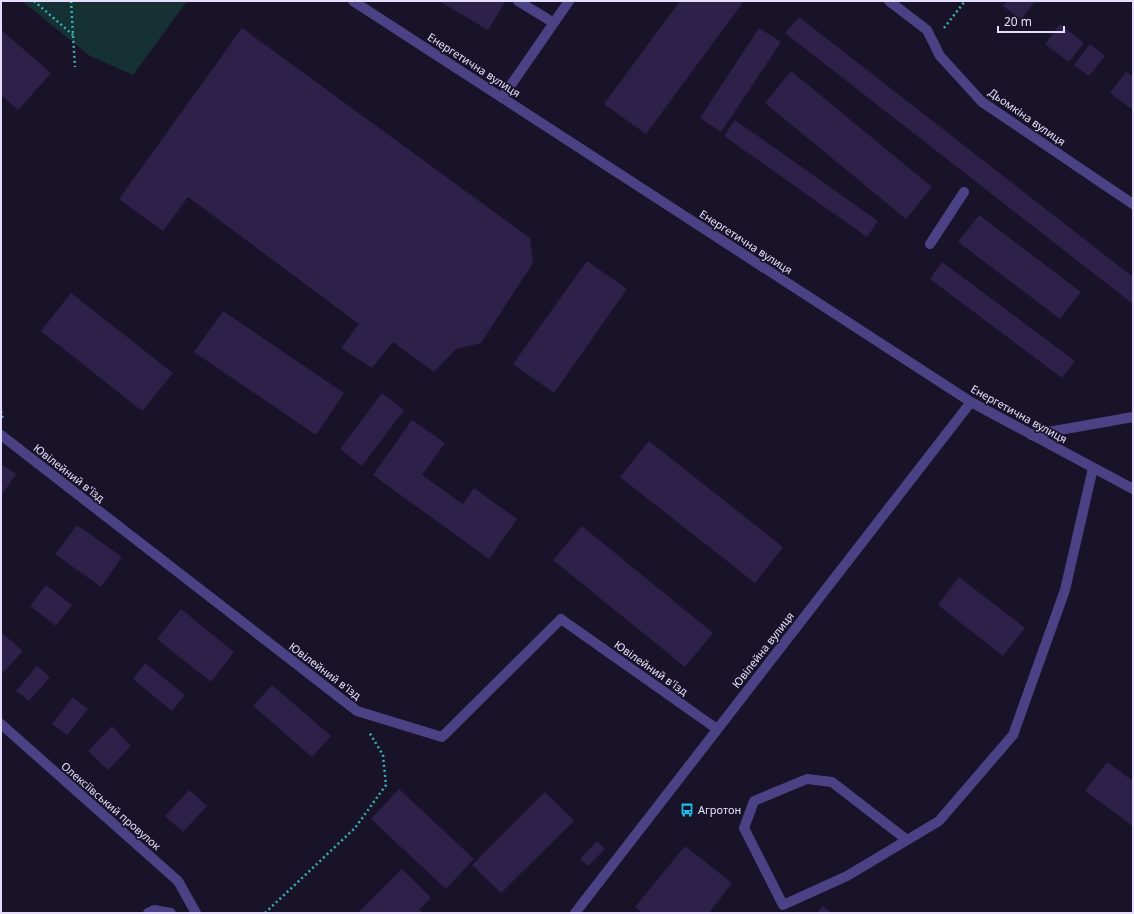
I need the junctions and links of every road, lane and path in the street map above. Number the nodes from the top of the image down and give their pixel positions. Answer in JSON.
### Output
{"nodes":[{"id":1,"x":34,"y":1,"type":"edge"},
{"id":2,"x":71,"y":1,"type":"edge"},
{"id":3,"x":353,"y":1,"type":"edge"},
{"id":4,"x":518,"y":1,"type":"edge"},
{"id":5,"x":569,"y":1,"type":"edge"},
{"id":6,"x":889,"y":1,"type":"edge"},
{"id":7,"x":965,"y":1,"type":"edge"},
{"id":8,"x":554,"y":23,"type":"junction"},
{"id":9,"x":73,"y":36,"type":"junction"},
{"id":10,"x":933,"y":43,"type":"junction"},
{"id":11,"x":75,"y":67,"type":"dead end"},
{"id":12,"x":502,"y":98,"type":"junction"},
{"id":13,"x":964,"y":192,"type":"dead end"},
{"id":14,"x":1133,"y":204,"type":"edge"},
{"id":15,"x":930,"y":244,"type":"dead end"},
{"id":16,"x":970,"y":402,"type":"junction"},
{"id":17,"x":1133,"y":417,"type":"edge"},
{"id":18,"x":1,"y":435,"type":"edge"},
{"id":19,"x":1031,"y":435,"type":"junction"},
{"id":20,"x":1093,"y":468,"type":"junction"},
{"id":21,"x":1133,"y":490,"type":"edge"},
{"id":22,"x":357,"y":710,"type":"junction"},
{"id":23,"x":1,"y":724,"type":"edge"},
{"id":24,"x":717,"y":729,"type":"junction"},
{"id":25,"x":907,"y":840,"type":"junction"},
{"id":26,"x":148,"y":913,"type":"edge"},
{"id":27,"x":171,"y":913,"type":"edge"},
{"id":28,"x":196,"y":913,"type":"edge"},
{"id":29,"x":265,"y":913,"type":"edge"},
{"id":30,"x":575,"y":913,"type":"edge"}],
"edges":[{"from":1,"to":9,"type":"path"},
{"from":2,"to":9,"type":"path"},
{"from":3,"to":12,"type":"street","name":"Енергетична вулиця"},
{"from":4,"to":8,"type":"street"},
{"from":5,"to":8,"type":"street"},
{"from":6,"to":10,"type":"street","name":"Дьомкіна вулиця"},
{"from":7,"to":10,"type":"path"},
{"from":8,"to":12,"type":"street"},
{"from":9,"to":11,"type":"path"},
{"from":10,"to":14,"type":"street","name":"Дьомкіна вулиця"},
{"from":12,"to":16,"type":"street","name":"Енергетична вулиця"},
{"from":13,"to":15,"type":"street"},
{"from":16,"to":19,"type":"street","name":"Енергетична вулиця"},
{"from":16,"to":24,"type":"street","name":"Ювілейна вулиця"},
{"from":17,"to":19,"type":"street"},
{"from":18,"to":22,"type":"street","name":"Ювілейний в'їзд"},
{"from":19,"to":20,"type":"street","name":"Енергетична вулиця"},
{"from":20,"to":21,"type":"street","name":"Енергетична вулиця"},
{"from":20,"to":25,"type":"street"},
{"from":22,"to":24,"type":"street","name":"Ювілейний в'їзд"},
{"from":22,"to":29,"type":"path"},
{"from":23,"to":28,"type":"street","name":"Олексіївський провулок"},
{"from":24,"to":30,"type":"street","name":"Ювілейна вулиця"},
{"from":25,"to":25,"type":"street"},
{"from":26,"to":27,"type":"street"}]}
